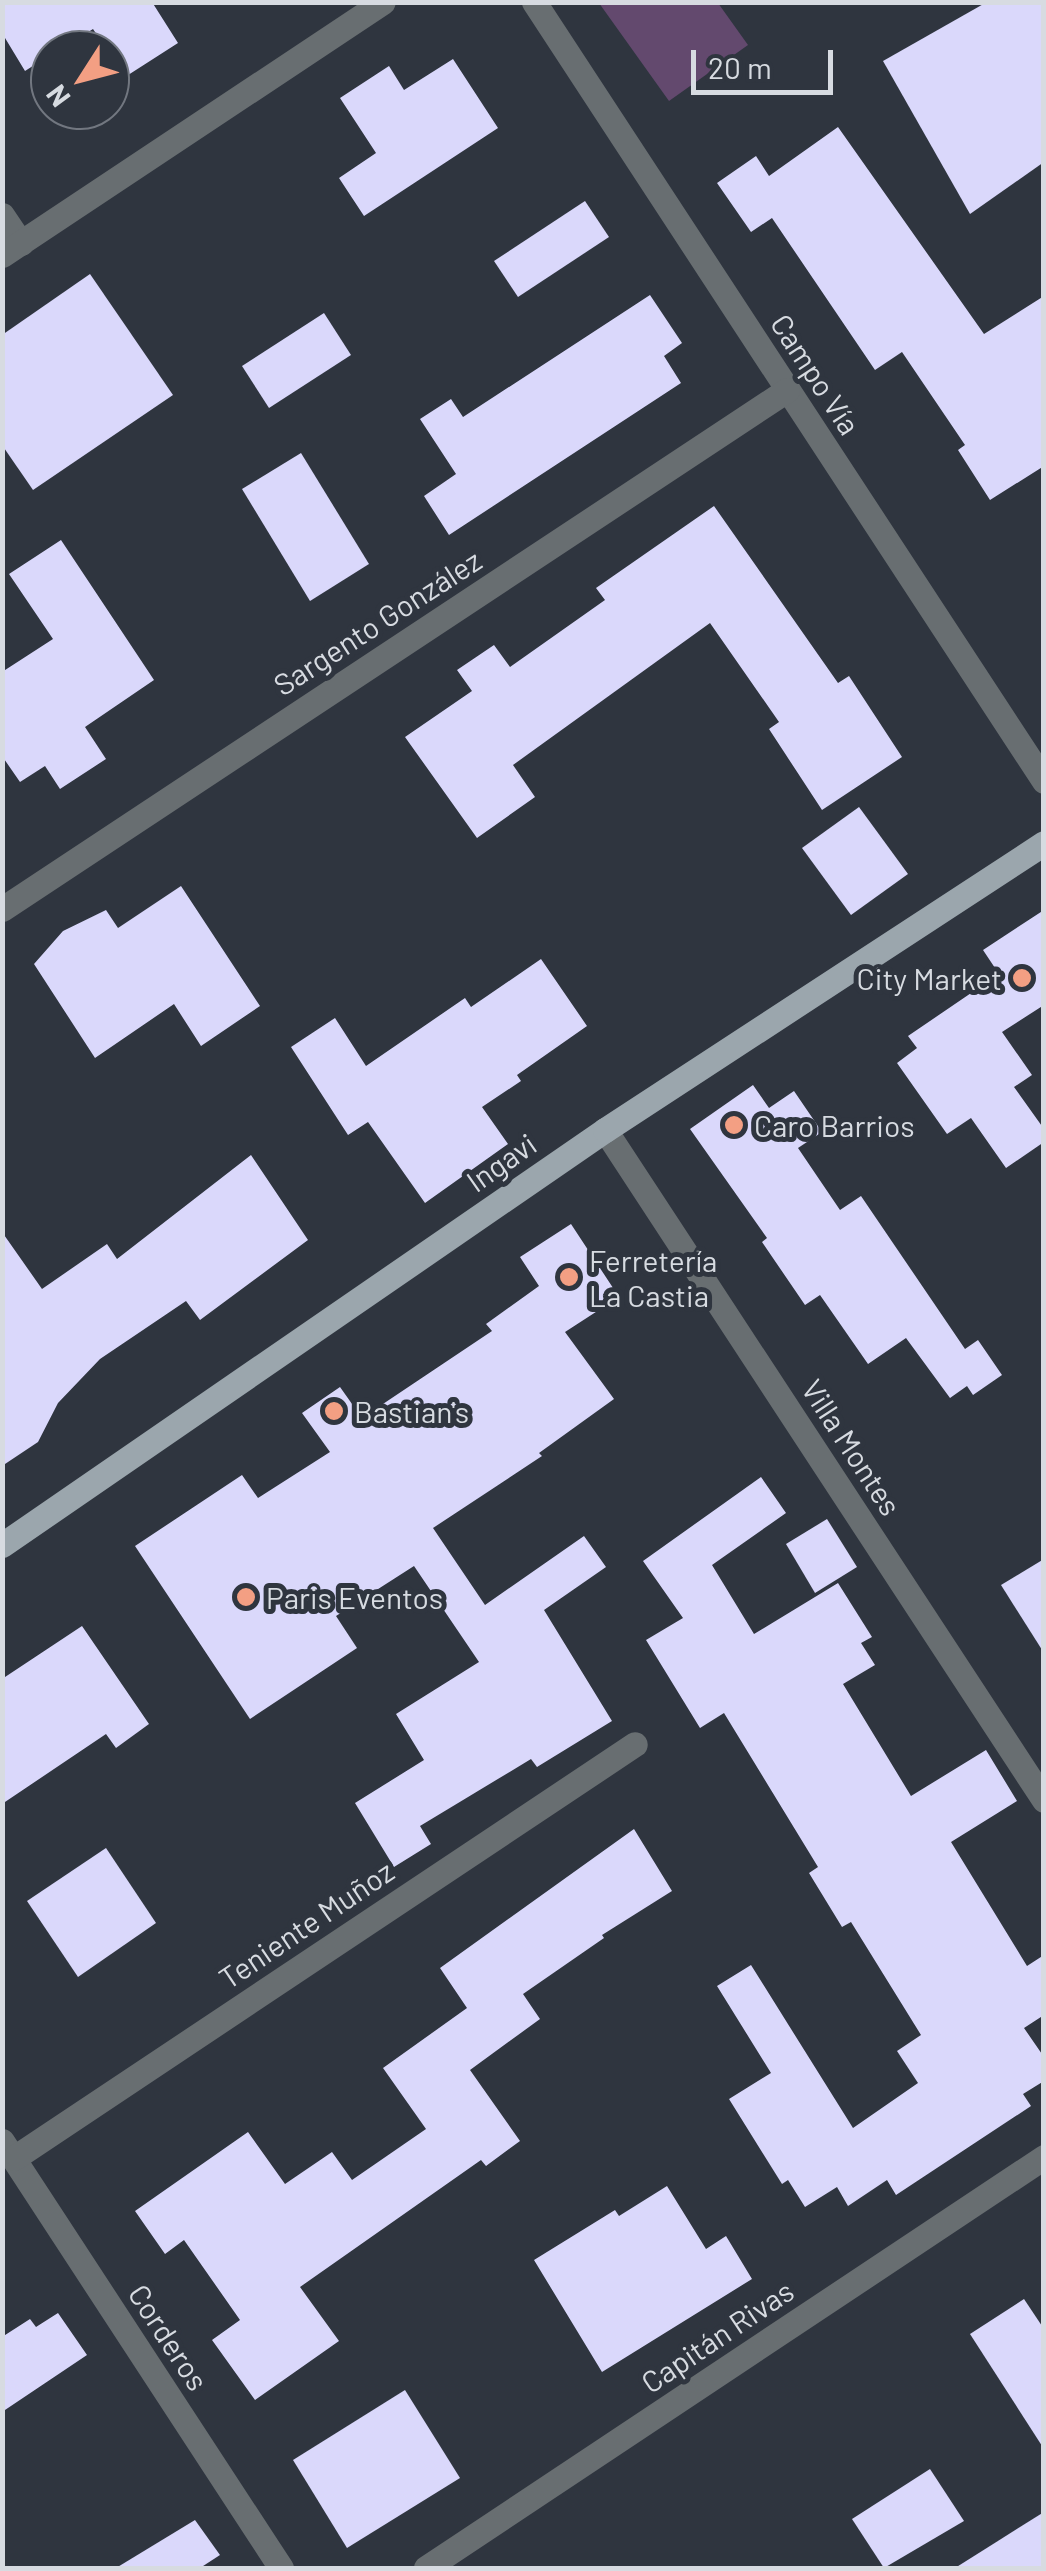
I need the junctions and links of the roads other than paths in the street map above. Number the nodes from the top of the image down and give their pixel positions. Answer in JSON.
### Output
{"nodes":[{"id":1,"x":384,"y":2,"type":"edge"},
{"id":2,"x":534,"y":2,"type":"edge"},
{"id":3,"x":2,"y":215,"type":"edge"},
{"id":4,"x":12,"y":249,"type":"edge"},
{"id":5,"x":788,"y":390,"type":"junction"},
{"id":6,"x":1044,"y":781,"type":"edge"},
{"id":7,"x":1044,"y":843,"type":"edge"},
{"id":8,"x":2,"y":909,"type":"edge"},
{"id":9,"x":606,"y":1130,"type":"junction"},
{"id":10,"x":2,"y":1545,"type":"edge"},
{"id":11,"x":636,"y":1744,"type":"dead end"},
{"id":12,"x":1044,"y":1800,"type":"edge"},
{"id":13,"x":8,"y":2150,"type":"edge"},
{"id":14,"x":1044,"y":2157,"type":"edge"},
{"id":15,"x":281,"y":2568,"type":"edge"},
{"id":16,"x":426,"y":2568,"type":"edge"}],
"edges":[{"from":1,"to":4,"type":"street"},
{"from":2,"to":5,"type":"street","name":"Campo Vía"},
{"from":3,"to":4,"type":"street"},
{"from":5,"to":6,"type":"street","name":"Campo Vía"},
{"from":5,"to":8,"type":"street","name":"Sargento González"},
{"from":7,"to":9,"type":"main road","name":"Ingavi"},
{"from":9,"to":10,"type":"main road","name":"Ingavi"},
{"from":9,"to":12,"type":"street","name":"Villa Montes"},
{"from":11,"to":13,"type":"street","name":"Teniente Muñoz"},
{"from":13,"to":15,"type":"street","name":"Corderos"},
{"from":14,"to":16,"type":"street","name":"Capitán Rivas"}]}
